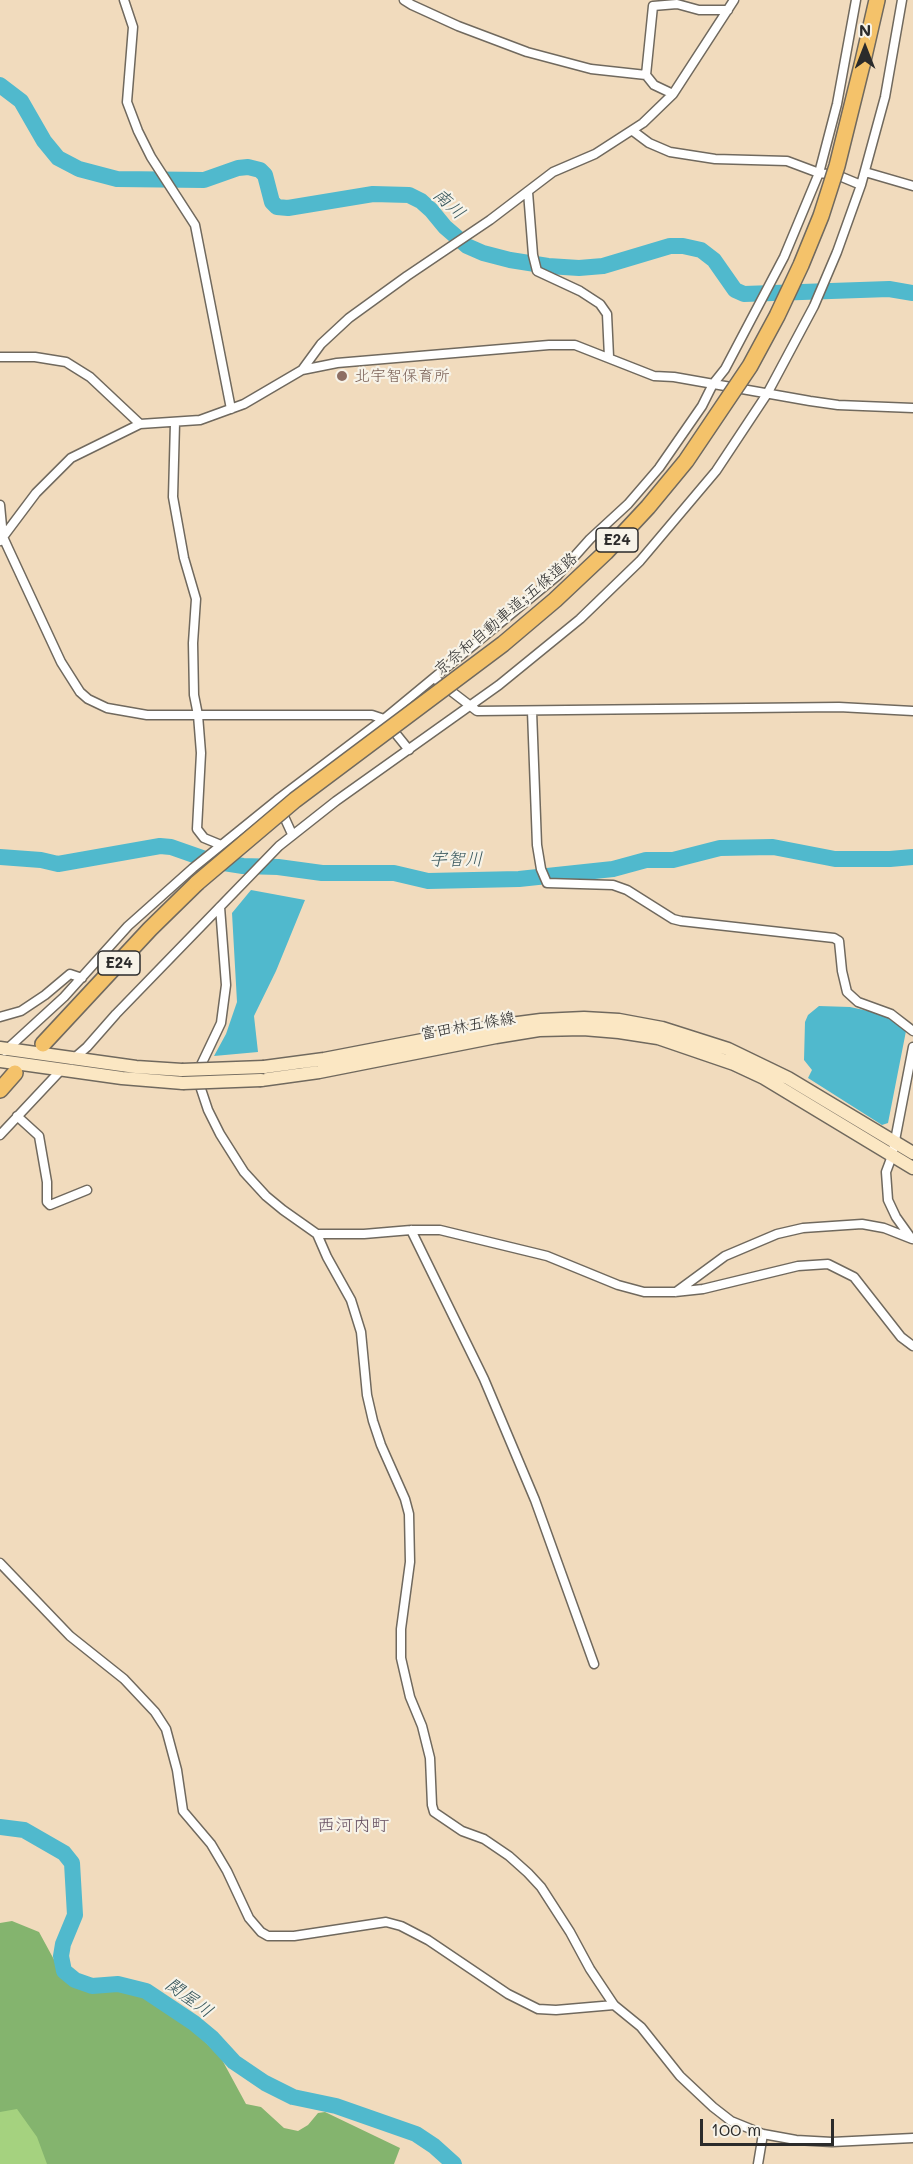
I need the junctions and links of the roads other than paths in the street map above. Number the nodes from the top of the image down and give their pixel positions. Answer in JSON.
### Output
{"nodes":[{"id":1,"x":124,"y":0,"type":"edge"},
{"id":2,"x":404,"y":0,"type":"edge"},
{"id":3,"x":734,"y":0,"type":"edge"},
{"id":4,"x":856,"y":0,"type":"edge"},
{"id":5,"x":873,"y":0,"type":"edge"},
{"id":6,"x":878,"y":0,"type":"edge"},
{"id":7,"x":902,"y":0,"type":"edge"},
{"id":8,"x":728,"y":10,"type":"junction"},
{"id":9,"x":862,"y":65,"type":"junction"},
{"id":10,"x":646,"y":75,"type":"junction"},
{"id":11,"x":673,"y":94,"type":"junction"},
{"id":12,"x":633,"y":131,"type":"junction"},
{"id":13,"x":865,"y":172,"type":"junction"},
{"id":14,"x":819,"y":173,"type":"junction"},
{"id":15,"x":861,"y":185,"type":"junction"},
{"id":16,"x":913,"y":186,"type":"edge"},
{"id":17,"x":528,"y":192,"type":"junction"},
{"id":18,"x":0,"y":357,"type":"edge"},
{"id":19,"x":609,"y":357,"type":"junction"},
{"id":20,"x":302,"y":370,"type":"junction"},
{"id":21,"x":713,"y":384,"type":"junction"},
{"id":22,"x":767,"y":394,"type":"junction"},
{"id":23,"x":913,"y":408,"type":"edge"},
{"id":24,"x":231,"y":409,"type":"junction"},
{"id":25,"x":175,"y":423,"type":"junction"},
{"id":26,"x":140,"y":424,"type":"junction"},
{"id":27,"x":0,"y":505,"type":"edge"},
{"id":28,"x":2,"y":539,"type":"edge"},
{"id":29,"x":434,"y":678,"type":"junction"},
{"id":30,"x":469,"y":706,"type":"junction"},
{"id":31,"x":532,"y":711,"type":"junction"},
{"id":32,"x":913,"y":711,"type":"edge"},
{"id":33,"x":198,"y":715,"type":"junction"},
{"id":34,"x":384,"y":720,"type":"junction"},
{"id":35,"x":409,"y":750,"type":"junction"},
{"id":36,"x":277,"y":800,"type":"junction"},
{"id":37,"x":292,"y":834,"type":"junction"},
{"id":38,"x":221,"y":845,"type":"junction"},
{"id":39,"x":219,"y":907,"type":"junction"},
{"id":40,"x":82,"y":978,"type":"junction"},
{"id":41,"x":0,"y":1017,"type":"edge"},
{"id":42,"x":913,"y":1031,"type":"edge"},
{"id":43,"x":43,"y":1044,"type":"dead end"},
{"id":44,"x":913,"y":1047,"type":"edge"},
{"id":45,"x":2,"y":1054,"type":"edge"},
{"id":46,"x":75,"y":1058,"type":"junction"},
{"id":47,"x":62,"y":1069,"type":"junction"},
{"id":48,"x":15,"y":1073,"type":"dead end"},
{"id":49,"x":262,"y":1074,"type":"junction"},
{"id":50,"x":182,"y":1076,"type":"junction"},
{"id":51,"x":0,"y":1090,"type":"edge"},
{"id":52,"x":16,"y":1116,"type":"junction"},
{"id":53,"x":0,"y":1135,"type":"edge"},
{"id":54,"x":895,"y":1142,"type":"junction"},
{"id":55,"x":913,"y":1154,"type":"edge"},
{"id":56,"x":892,"y":1156,"type":"junction"},
{"id":57,"x":913,"y":1168,"type":"edge"},
{"id":58,"x":87,"y":1190,"type":"dead end"},
{"id":59,"x":411,"y":1230,"type":"junction"},
{"id":60,"x":317,"y":1234,"type":"junction"},
{"id":61,"x":912,"y":1240,"type":"edge"},
{"id":62,"x":675,"y":1292,"type":"junction"},
{"id":63,"x":913,"y":1346,"type":"edge"},
{"id":64,"x":0,"y":1563,"type":"edge"},
{"id":65,"x":594,"y":1664,"type":"dead end"},
{"id":66,"x":614,"y":2005,"type":"junction"},
{"id":67,"x":763,"y":2134,"type":"junction"},
{"id":68,"x":913,"y":2138,"type":"edge"},
{"id":69,"x":758,"y":2164,"type":"edge"}],
"edges":[{"from":1,"to":24,"type":"street"},
{"from":2,"to":10,"type":"street"},
{"from":3,"to":8,"type":"street"},
{"from":4,"to":14,"type":"street"},
{"from":5,"to":9,"type":"highway","name":"京奈和自動車道;五條道路","number":"E24"},
{"from":6,"to":9,"type":"highway"},
{"from":7,"to":13,"type":"street"},
{"from":8,"to":10,"type":"street"},
{"from":8,"to":11,"type":"street"},
{"from":9,"to":43,"type":"highway","name":"京奈和自動車道;五條道路","number":"E24","bridge":true},
{"from":10,"to":11,"type":"street"},
{"from":11,"to":12,"type":"street"},
{"from":12,"to":14,"type":"street"},
{"from":12,"to":17,"type":"street"},
{"from":13,"to":15,"type":"street"},
{"from":13,"to":16,"type":"street"},
{"from":14,"to":15,"type":"street"},
{"from":14,"to":21,"type":"street"},
{"from":15,"to":22,"type":"street"},
{"from":17,"to":19,"type":"street"},
{"from":17,"to":20,"type":"street"},
{"from":18,"to":26,"type":"street"},
{"from":19,"to":20,"type":"street"},
{"from":19,"to":21,"type":"street"},
{"from":20,"to":24,"type":"street"},
{"from":21,"to":22,"type":"street"},
{"from":21,"to":29,"type":"street"},
{"from":22,"to":23,"type":"street"},
{"from":22,"to":30,"type":"street"},
{"from":24,"to":25,"type":"street"},
{"from":25,"to":26,"type":"street"},
{"from":25,"to":33,"type":"street"},
{"from":26,"to":28,"type":"street"},
{"from":27,"to":28,"type":"street"},
{"from":28,"to":33,"type":"street"},
{"from":29,"to":30,"type":"street"},
{"from":29,"to":34,"type":"street"},
{"from":30,"to":31,"type":"street"},
{"from":30,"to":35,"type":"street"},
{"from":31,"to":32,"type":"street"},
{"from":31,"to":42,"type":"street"},
{"from":33,"to":34,"type":"street"},
{"from":33,"to":38,"type":"street"},
{"from":34,"to":35,"type":"street"},
{"from":34,"to":36,"type":"street"},
{"from":35,"to":37,"type":"street"},
{"from":36,"to":37,"type":"street"},
{"from":36,"to":38,"type":"street"},
{"from":37,"to":39,"type":"street"},
{"from":38,"to":40,"type":"street"},
{"from":39,"to":46,"type":"street"},
{"from":39,"to":60,"type":"street"},
{"from":40,"to":41,"type":"street"},
{"from":40,"to":45,"type":"street"},
{"from":44,"to":54,"type":"street"},
{"from":45,"to":46,"type":"main road","name":"富田林五條線"},
{"from":45,"to":47,"type":"main road","name":"富田林五條線"},
{"from":46,"to":47,"type":"street"},
{"from":46,"to":50,"type":"main road","name":"富田林五條線"},
{"from":47,"to":50,"type":"main road","name":"富田林五條線"},
{"from":47,"to":52,"type":"street"},
{"from":48,"to":51,"type":"highway"},
{"from":49,"to":50,"type":"main road","name":"富田林五條線","bridge":true},
{"from":49,"to":54,"type":"main road","name":"富田林五條線"},
{"from":49,"to":56,"type":"main road","name":"富田林五條線"},
{"from":52,"to":53,"type":"street"},
{"from":52,"to":58,"type":"street"},
{"from":54,"to":55,"type":"main road","name":"富田林五條線"},
{"from":54,"to":56,"type":"street"},
{"from":56,"to":57,"type":"main road","name":"富田林五條線"},
{"from":56,"to":61,"type":"street"},
{"from":59,"to":60,"type":"street"},
{"from":59,"to":62,"type":"street"},
{"from":59,"to":65,"type":"street"},
{"from":60,"to":66,"type":"street"},
{"from":61,"to":62,"type":"street"},
{"from":62,"to":63,"type":"street"},
{"from":64,"to":66,"type":"street"},
{"from":66,"to":67,"type":"street"},
{"from":67,"to":68,"type":"street"},
{"from":67,"to":69,"type":"street"}]}
